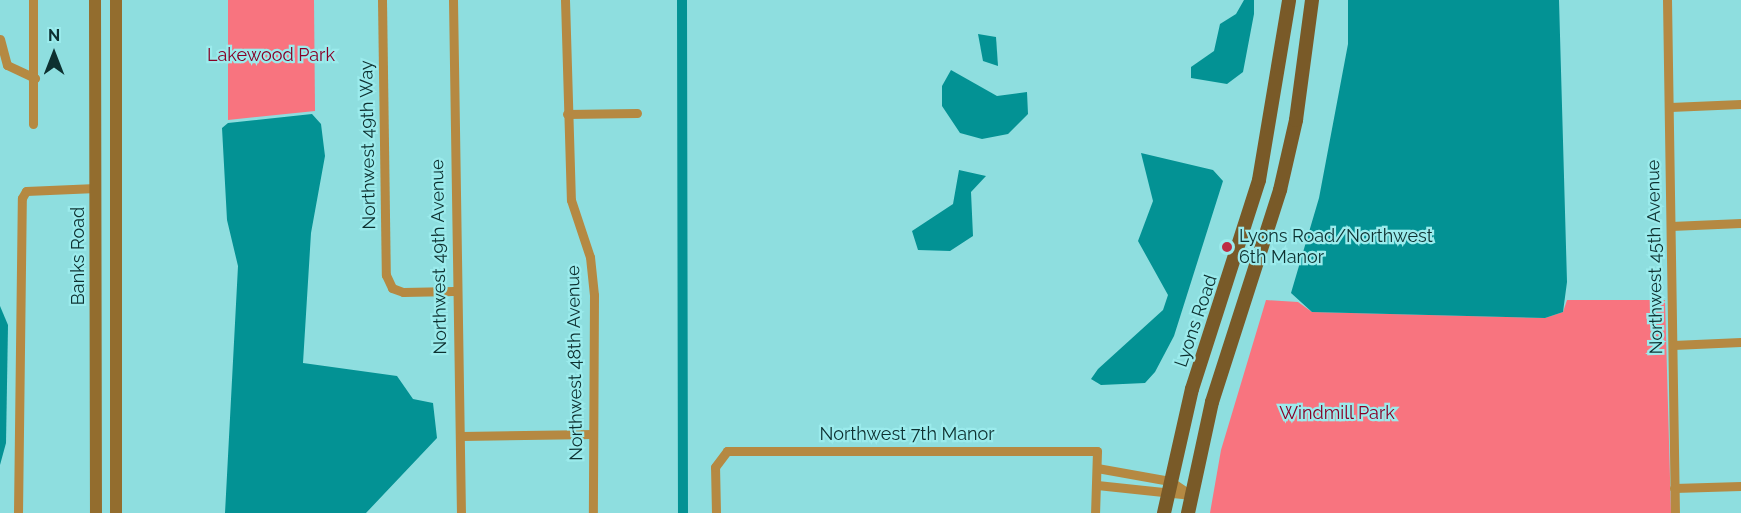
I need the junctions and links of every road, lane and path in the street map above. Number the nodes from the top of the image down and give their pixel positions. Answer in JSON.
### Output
{"nodes":[{"id":1,"x":33,"y":0,"type":"edge"},
{"id":2,"x":95,"y":0,"type":"edge"},
{"id":3,"x":116,"y":0,"type":"edge"},
{"id":4,"x":382,"y":0,"type":"edge"},
{"id":5,"x":453,"y":0,"type":"edge"},
{"id":6,"x":565,"y":0,"type":"edge"},
{"id":7,"x":1289,"y":0,"type":"edge"},
{"id":8,"x":1312,"y":0,"type":"edge"},
{"id":9,"x":1667,"y":0,"type":"edge"},
{"id":10,"x":0,"y":39,"type":"edge"},
{"id":11,"x":35,"y":78,"type":"junction"},
{"id":12,"x":1741,"y":104,"type":"edge"},
{"id":13,"x":1670,"y":107,"type":"junction"},
{"id":14,"x":637,"y":113,"type":"dead end"},
{"id":15,"x":567,"y":114,"type":"junction"},
{"id":16,"x":33,"y":124,"type":"dead end"},
{"id":17,"x":96,"y":188,"type":"junction"},
{"id":18,"x":1741,"y":223,"type":"edge"},
{"id":19,"x":1671,"y":226,"type":"junction"},
{"id":20,"x":454,"y":291,"type":"junction"},
{"id":21,"x":1741,"y":342,"type":"edge"},
{"id":22,"x":1673,"y":345,"type":"junction"},
{"id":23,"x":593,"y":434,"type":"junction"},
{"id":24,"x":461,"y":436,"type":"junction"},
{"id":25,"x":1097,"y":468,"type":"junction"},
{"id":26,"x":1170,"y":481,"type":"junction"},
{"id":27,"x":1097,"y":485,"type":"junction"},
{"id":28,"x":1741,"y":486,"type":"edge"},
{"id":29,"x":1674,"y":488,"type":"junction"},
{"id":30,"x":1191,"y":495,"type":"junction"},
{"id":31,"x":1167,"y":496,"type":"junction"},
{"id":32,"x":18,"y":513,"type":"edge"},
{"id":33,"x":96,"y":513,"type":"edge"},
{"id":34,"x":116,"y":513,"type":"edge"},
{"id":35,"x":461,"y":513,"type":"edge"},
{"id":36,"x":593,"y":513,"type":"edge"},
{"id":37,"x":716,"y":513,"type":"edge"},
{"id":38,"x":1095,"y":513,"type":"edge"},
{"id":39,"x":1164,"y":513,"type":"edge"},
{"id":40,"x":1188,"y":513,"type":"edge"},
{"id":41,"x":1675,"y":513,"type":"edge"}],
"edges":[{"from":1,"to":11,"type":"street"},
{"from":2,"to":17,"type":"street","name":"Banks Road"},
{"from":3,"to":34,"type":"street","name":"Banks Road"},
{"from":4,"to":20,"type":"street","name":"Northwest 49th Way"},
{"from":5,"to":20,"type":"street","name":"Northwest 49th Avenue"},
{"from":6,"to":15,"type":"street","name":"Northwest 48th Avenue"},
{"from":7,"to":26,"type":"main road","name":"Lyons Road"},
{"from":8,"to":30,"type":"main road"},
{"from":9,"to":13,"type":"street","name":"Northwest 45th Avenue"},
{"from":10,"to":11,"type":"street"},
{"from":11,"to":16,"type":"street"},
{"from":12,"to":13,"type":"street"},
{"from":13,"to":19,"type":"street","name":"Northwest 45th Avenue"},
{"from":14,"to":15,"type":"street"},
{"from":15,"to":23,"type":"street","name":"Northwest 48th Avenue"},
{"from":17,"to":32,"type":"street"},
{"from":17,"to":33,"type":"street","name":"Banks Road"},
{"from":18,"to":19,"type":"street"},
{"from":19,"to":22,"type":"street","name":"Northwest 45th Avenue"},
{"from":20,"to":24,"type":"street","name":"Northwest 49th Avenue"},
{"from":21,"to":22,"type":"street"},
{"from":22,"to":29,"type":"street","name":"Northwest 45th Avenue"},
{"from":23,"to":24,"type":"street"},
{"from":23,"to":36,"type":"street","name":"Northwest 48th Avenue"},
{"from":24,"to":35,"type":"street","name":"Northwest 49th Avenue"},
{"from":25,"to":26,"type":"street"},
{"from":25,"to":27,"type":"street"},
{"from":25,"to":37,"type":"street","name":"Northwest 7th Manor"},
{"from":26,"to":30,"type":"street"},
{"from":26,"to":31,"type":"main road","name":"Lyons Road"},
{"from":27,"to":31,"type":"street"},
{"from":27,"to":38,"type":"street"},
{"from":28,"to":29,"type":"street"},
{"from":29,"to":41,"type":"street","name":"Northwest 45th Avenue"},
{"from":30,"to":31,"type":"street"},
{"from":30,"to":40,"type":"main road"},
{"from":31,"to":39,"type":"main road","name":"Lyons Road"}]}
